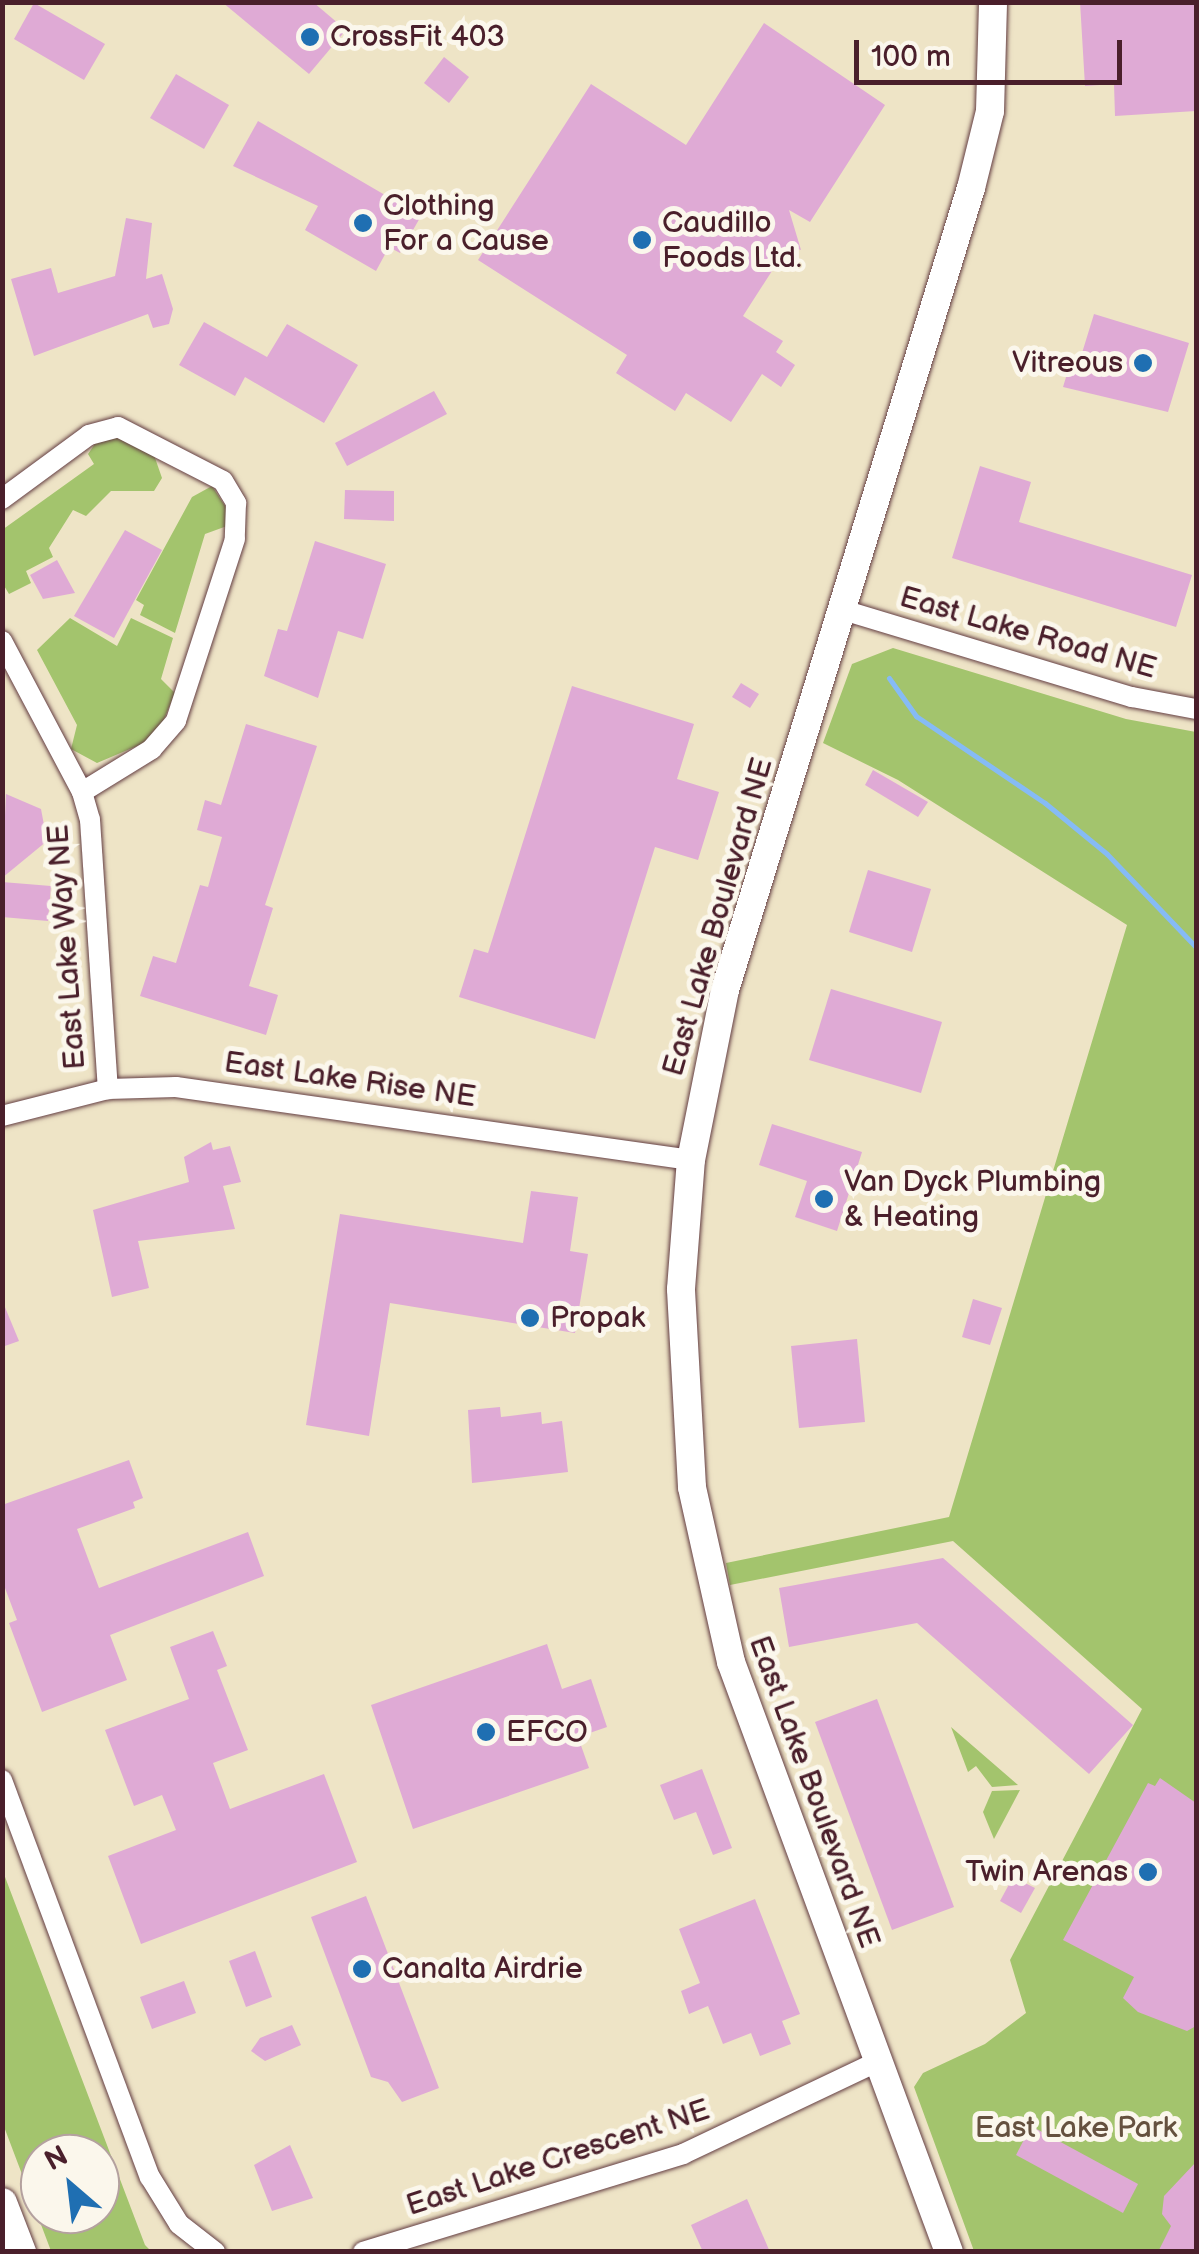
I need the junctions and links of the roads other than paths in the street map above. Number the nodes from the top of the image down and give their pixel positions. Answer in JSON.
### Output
{"nodes":[{"id":1,"x":993,"y":2,"type":"edge"},
{"id":2,"x":2,"y":498,"type":"edge"},
{"id":3,"x":843,"y":610,"type":"junction"},
{"id":4,"x":2,"y":641,"type":"edge"},
{"id":5,"x":1196,"y":710,"type":"edge"},
{"id":6,"x":82,"y":792,"type":"junction"},
{"id":7,"x":108,"y":1089,"type":"junction"},
{"id":8,"x":2,"y":1116,"type":"edge"},
{"id":9,"x":690,"y":1160,"type":"junction"},
{"id":10,"x":2,"y":1780,"type":"edge"},
{"id":11,"x":877,"y":2062,"type":"junction"},
{"id":12,"x":2,"y":2203,"type":"edge"},
{"id":13,"x":21,"y":2252,"type":"edge"},
{"id":14,"x":215,"y":2252,"type":"edge"},
{"id":15,"x":363,"y":2252,"type":"edge"},
{"id":16,"x":949,"y":2252,"type":"edge"}],
"edges":[{"from":1,"to":3,"type":"main road","name":"East Lake Boulevard NE"},
{"from":2,"to":6,"type":"street"},
{"from":3,"to":5,"type":"street","name":"East Lake Road NE"},
{"from":3,"to":9,"type":"main road","name":"East Lake Boulevard NE"},
{"from":4,"to":6,"type":"street","name":"East Lake Way NE"},
{"from":6,"to":7,"type":"street","name":"East Lake Way NE"},
{"from":7,"to":8,"type":"street","name":"East Lake Rise NE"},
{"from":7,"to":9,"type":"street","name":"East Lake Rise NE"},
{"from":9,"to":11,"type":"main road","name":"East Lake Boulevard NE"},
{"from":10,"to":14,"type":"street"},
{"from":11,"to":15,"type":"street","name":"East Lake Crescent NE"},
{"from":11,"to":16,"type":"main road","name":"East Lake Boulevard NE"},
{"from":12,"to":13,"type":"highway"}]}
